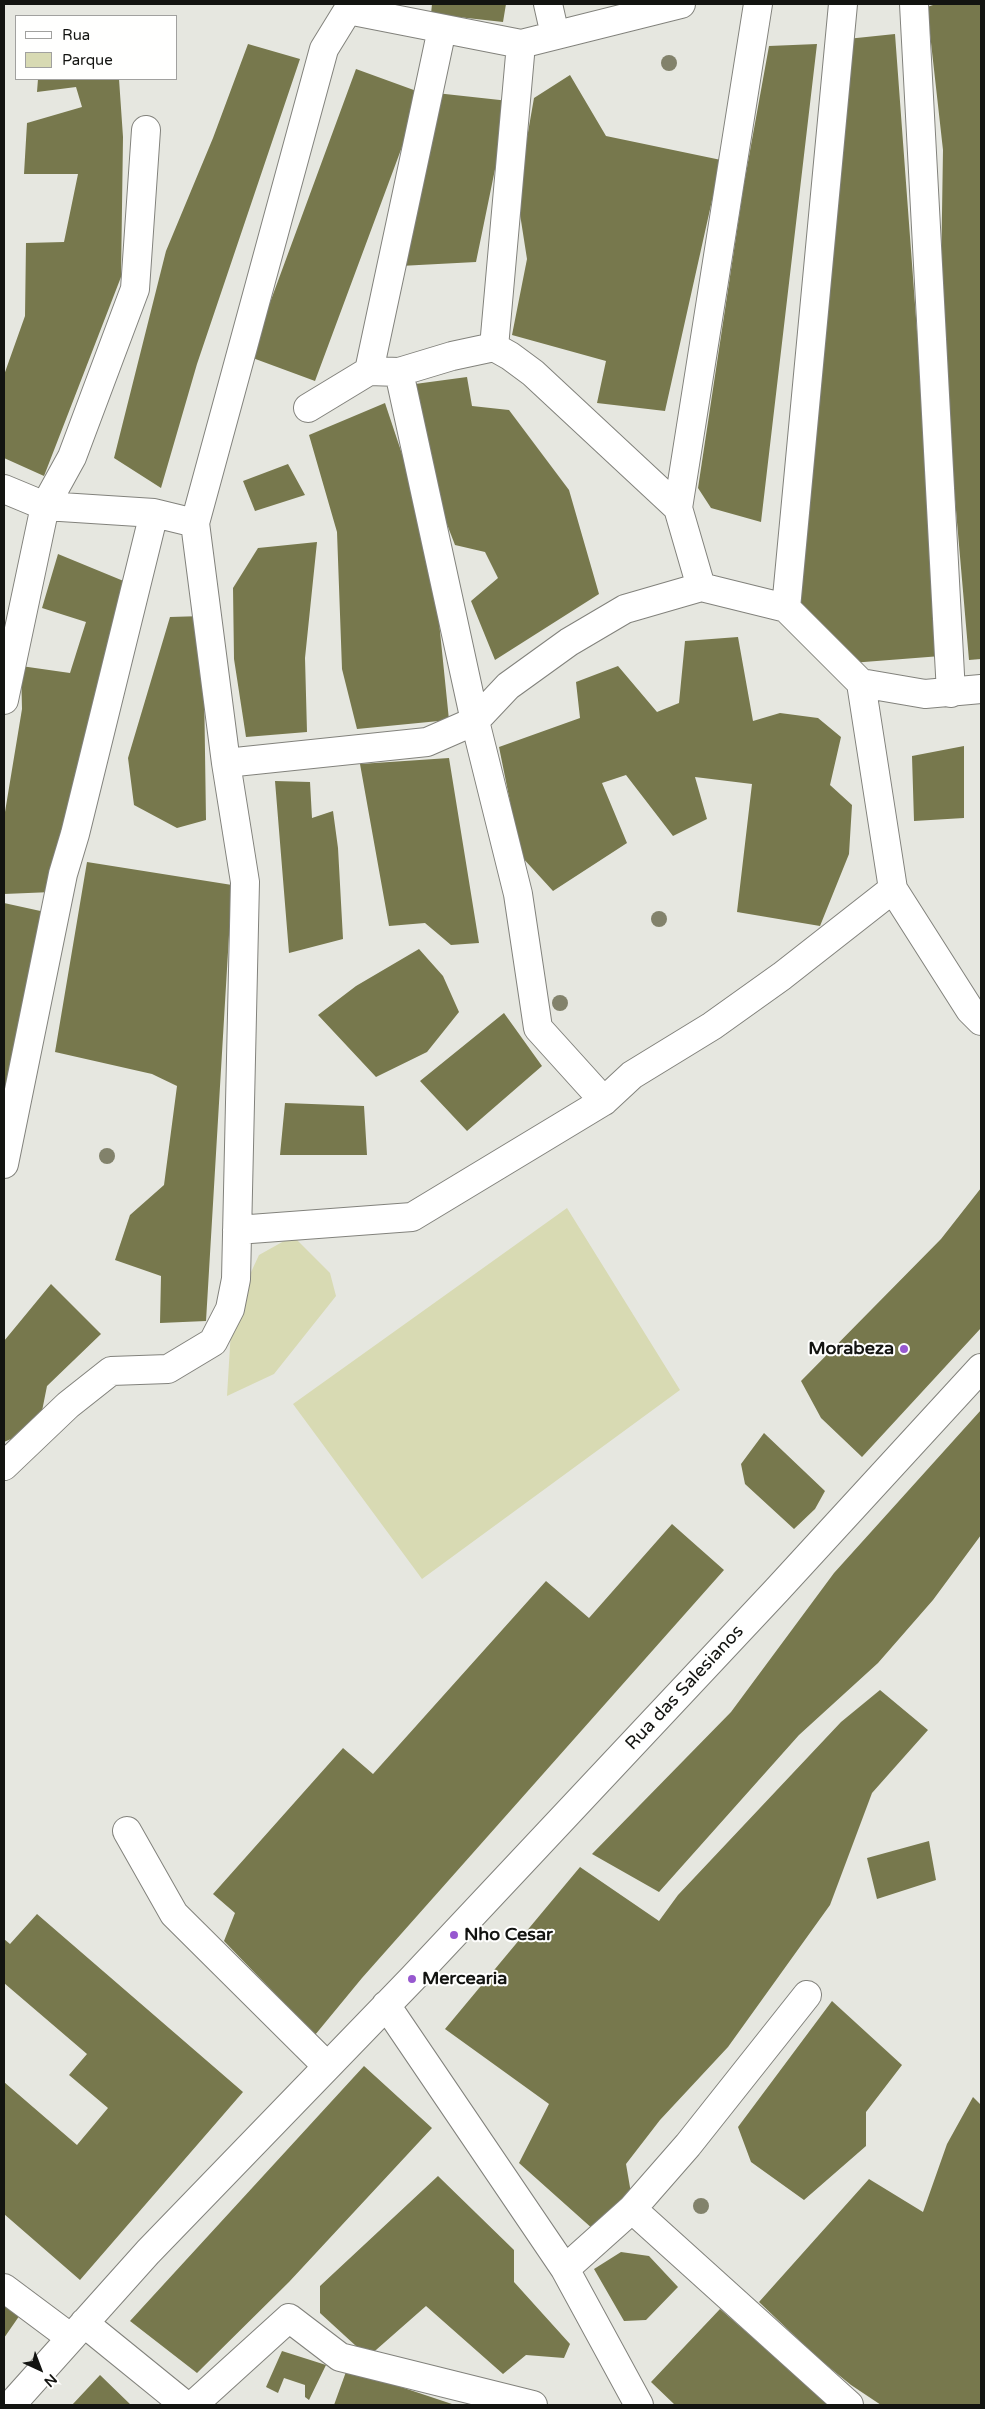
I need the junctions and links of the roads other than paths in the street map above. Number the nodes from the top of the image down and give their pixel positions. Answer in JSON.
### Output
{"nodes":[{"id":1,"x":548,"y":4,"type":"edge"},
{"id":2,"x":675,"y":4,"type":"edge"},
{"id":3,"x":758,"y":4,"type":"edge"},
{"id":4,"x":843,"y":4,"type":"edge"},
{"id":5,"x":914,"y":4,"type":"edge"},
{"id":6,"x":342,"y":6,"type":"edge"},
{"id":7,"x":442,"y":29,"type":"junction"},
{"id":8,"x":555,"y":35,"type":"junction"},
{"id":9,"x":521,"y":44,"type":"junction"},
{"id":10,"x":146,"y":130,"type":"dead end"},
{"id":11,"x":494,"y":347,"type":"junction"},
{"id":12,"x":368,"y":371,"type":"junction"},
{"id":13,"x":399,"y":372,"type":"junction"},
{"id":14,"x":308,"y":408,"type":"dead end"},
{"id":15,"x":4,"y":489,"type":"edge"},
{"id":16,"x":45,"y":506,"type":"junction"},
{"id":17,"x":678,"y":508,"type":"junction"},
{"id":18,"x":154,"y":512,"type":"junction"},
{"id":19,"x":196,"y":523,"type":"junction"},
{"id":20,"x":701,"y":587,"type":"junction"},
{"id":21,"x":786,"y":608,"type":"junction"},
{"id":22,"x":861,"y":683,"type":"junction"},
{"id":23,"x":981,"y":689,"type":"edge"},
{"id":24,"x":952,"y":693,"type":"junction"},
{"id":25,"x":4,"y":700,"type":"edge"},
{"id":26,"x":475,"y":720,"type":"junction"},
{"id":27,"x":226,"y":763,"type":"junction"},
{"id":28,"x":893,"y":889,"type":"junction"},
{"id":29,"x":981,"y":1021,"type":"edge"},
{"id":30,"x":604,"y":1101,"type":"junction"},
{"id":31,"x":4,"y":1164,"type":"edge"},
{"id":32,"x":237,"y":1230,"type":"junction"},
{"id":33,"x":981,"y":1368,"type":"edge"},
{"id":34,"x":4,"y":1466,"type":"edge"},
{"id":35,"x":127,"y":1831,"type":"dead end"},
{"id":36,"x":807,"y":1995,"type":"dead end"},
{"id":37,"x":386,"y":2005,"type":"junction"},
{"id":38,"x":327,"y":2066,"type":"junction"},
{"id":39,"x":632,"y":2209,"type":"junction"},
{"id":40,"x":565,"y":2269,"type":"junction"},
{"id":41,"x":4,"y":2288,"type":"edge"},
{"id":42,"x":78,"y":2330,"type":"junction"},
{"id":43,"x":11,"y":2405,"type":"edge"},
{"id":44,"x":185,"y":2405,"type":"edge"},
{"id":45,"x":193,"y":2405,"type":"edge"},
{"id":46,"x":533,"y":2405,"type":"edge"},
{"id":47,"x":639,"y":2405,"type":"edge"},
{"id":48,"x":849,"y":2405,"type":"edge"}],
"edges":[{"from":1,"to":8,"type":"street"},
{"from":2,"to":8,"type":"street"},
{"from":3,"to":17,"type":"street"},
{"from":4,"to":21,"type":"street"},
{"from":5,"to":24,"type":"street"},
{"from":6,"to":7,"type":"street"},
{"from":6,"to":19,"type":"street"},
{"from":7,"to":9,"type":"street"},
{"from":7,"to":12,"type":"street"},
{"from":8,"to":9,"type":"street"},
{"from":9,"to":11,"type":"street"},
{"from":10,"to":16,"type":"street"},
{"from":11,"to":13,"type":"street"},
{"from":11,"to":17,"type":"street"},
{"from":12,"to":13,"type":"street"},
{"from":12,"to":14,"type":"street"},
{"from":13,"to":26,"type":"street"},
{"from":15,"to":16,"type":"street"},
{"from":16,"to":18,"type":"street"},
{"from":16,"to":25,"type":"street"},
{"from":17,"to":20,"type":"street"},
{"from":18,"to":19,"type":"street"},
{"from":18,"to":31,"type":"street"},
{"from":19,"to":27,"type":"street"},
{"from":20,"to":21,"type":"street"},
{"from":20,"to":26,"type":"street"},
{"from":21,"to":22,"type":"street"},
{"from":22,"to":24,"type":"street"},
{"from":22,"to":28,"type":"street"},
{"from":23,"to":24,"type":"street"},
{"from":26,"to":27,"type":"street"},
{"from":26,"to":30,"type":"street"},
{"from":27,"to":32,"type":"street"},
{"from":28,"to":29,"type":"street"},
{"from":28,"to":30,"type":"street"},
{"from":30,"to":32,"type":"street"},
{"from":32,"to":34,"type":"street"},
{"from":33,"to":37,"type":"street","name":"Rua das Salesianos"},
{"from":35,"to":38,"type":"street"},
{"from":36,"to":39,"type":"street"},
{"from":37,"to":38,"type":"street","name":"Rua das Salesianos"},
{"from":37,"to":40,"type":"street"},
{"from":38,"to":42,"type":"street","name":"Rua das Salesianos"},
{"from":39,"to":40,"type":"street"},
{"from":39,"to":48,"type":"street"},
{"from":40,"to":47,"type":"street"},
{"from":41,"to":42,"type":"street"},
{"from":42,"to":43,"type":"street","name":"Rua das Salesianos"},
{"from":42,"to":44,"type":"street"},
{"from":45,"to":46,"type":"street"}]}
